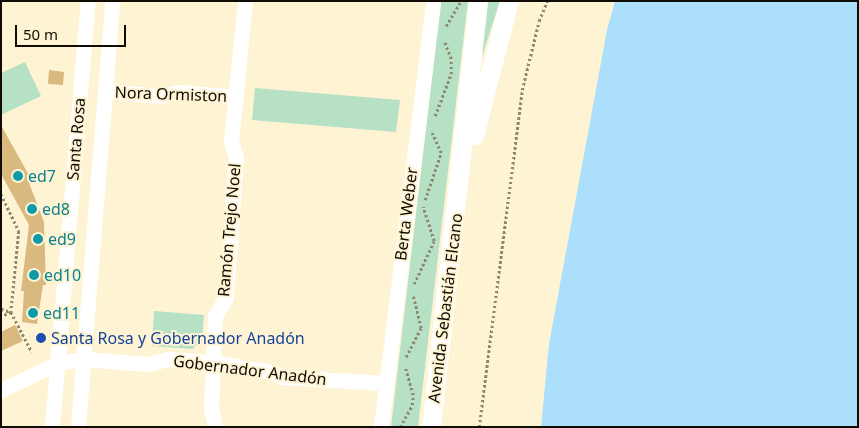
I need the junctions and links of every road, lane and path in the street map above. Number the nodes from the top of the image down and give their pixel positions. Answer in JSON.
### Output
{"nodes":[{"id":1,"x":88,"y":1,"type":"edge"},
{"id":2,"x":112,"y":1,"type":"edge"},
{"id":3,"x":244,"y":1,"type":"edge"},
{"id":4,"x":433,"y":1,"type":"edge"},
{"id":5,"x":460,"y":1,"type":"edge"},
{"id":6,"x":478,"y":1,"type":"edge"},
{"id":7,"x":509,"y":1,"type":"edge"},
{"id":8,"x":547,"y":1,"type":"edge"},
{"id":9,"x":444,"y":31,"type":"dead end"},
{"id":10,"x":444,"y":37,"type":"dead end"},
{"id":11,"x":106,"y":92,"type":"junction"},
{"id":12,"x":236,"y":97,"type":"junction"},
{"id":13,"x":433,"y":122,"type":"dead end"},
{"id":14,"x":430,"y":129,"type":"dead end"},
{"id":15,"x":459,"y":190,"type":"junction"},
{"id":16,"x":1,"y":194,"type":"edge"},
{"id":17,"x":1,"y":309,"type":"edge"},
{"id":18,"x":11,"y":312,"type":"junction"},
{"id":19,"x":1,"y":317,"type":"edge"},
{"id":20,"x":32,"y":352,"type":"dead end"},
{"id":21,"x":84,"y":359,"type":"junction"},
{"id":22,"x":212,"y":362,"type":"junction"},
{"id":23,"x":58,"y":363,"type":"junction"},
{"id":24,"x":386,"y":383,"type":"junction"},
{"id":25,"x":1,"y":390,"type":"edge"},
{"id":26,"x":52,"y":427,"type":"edge"},
{"id":27,"x":78,"y":427,"type":"edge"},
{"id":28,"x":215,"y":427,"type":"edge"},
{"id":29,"x":381,"y":427,"type":"edge"},
{"id":30,"x":400,"y":427,"type":"edge"},
{"id":31,"x":431,"y":427,"type":"edge"},
{"id":32,"x":479,"y":427,"type":"edge"}],
"edges":[{"from":1,"to":23,"type":"street","name":"Santa Rosa"},
{"from":2,"to":11,"type":"street","name":"Santa Rosa"},
{"from":3,"to":12,"type":"street","name":"Ramón Trejo Noel"},
{"from":4,"to":24,"type":"street","name":"Berta Weber"},
{"from":5,"to":9,"type":"path"},
{"from":6,"to":15,"type":"main road","name":"Avenida Sebastián Elcano"},
{"from":7,"to":15,"type":"main road","name":"Avenida Sebastián Elcano"},
{"from":8,"to":32,"type":"path"},
{"from":10,"to":13,"type":"path"},
{"from":11,"to":12,"type":"street","name":"Nora Ormiston"},
{"from":11,"to":21,"type":"street","name":"Santa Rosa"},
{"from":12,"to":22,"type":"street","name":"Ramón Trejo Noel"},
{"from":14,"to":30,"type":"path"},
{"from":15,"to":31,"type":"main road","name":"Avenida Sebastián Elcano"},
{"from":16,"to":18,"type":"path"},
{"from":17,"to":18,"type":"path"},
{"from":18,"to":19,"type":"path"},
{"from":18,"to":20,"type":"path"},
{"from":21,"to":22,"type":"street","name":"Gobernador Anadón"},
{"from":21,"to":23,"type":"street","name":"Gobernador Anadón"},
{"from":21,"to":27,"type":"street","name":"Santa Rosa"},
{"from":22,"to":24,"type":"street","name":"Gobernador Anadón"},
{"from":22,"to":28,"type":"street","name":"Ramón Trejo Noel"},
{"from":23,"to":25,"type":"street","name":"Gobernador Anadón"},
{"from":23,"to":26,"type":"street","name":"Santa Rosa"},
{"from":24,"to":29,"type":"street","name":"Berta Weber"}]}
